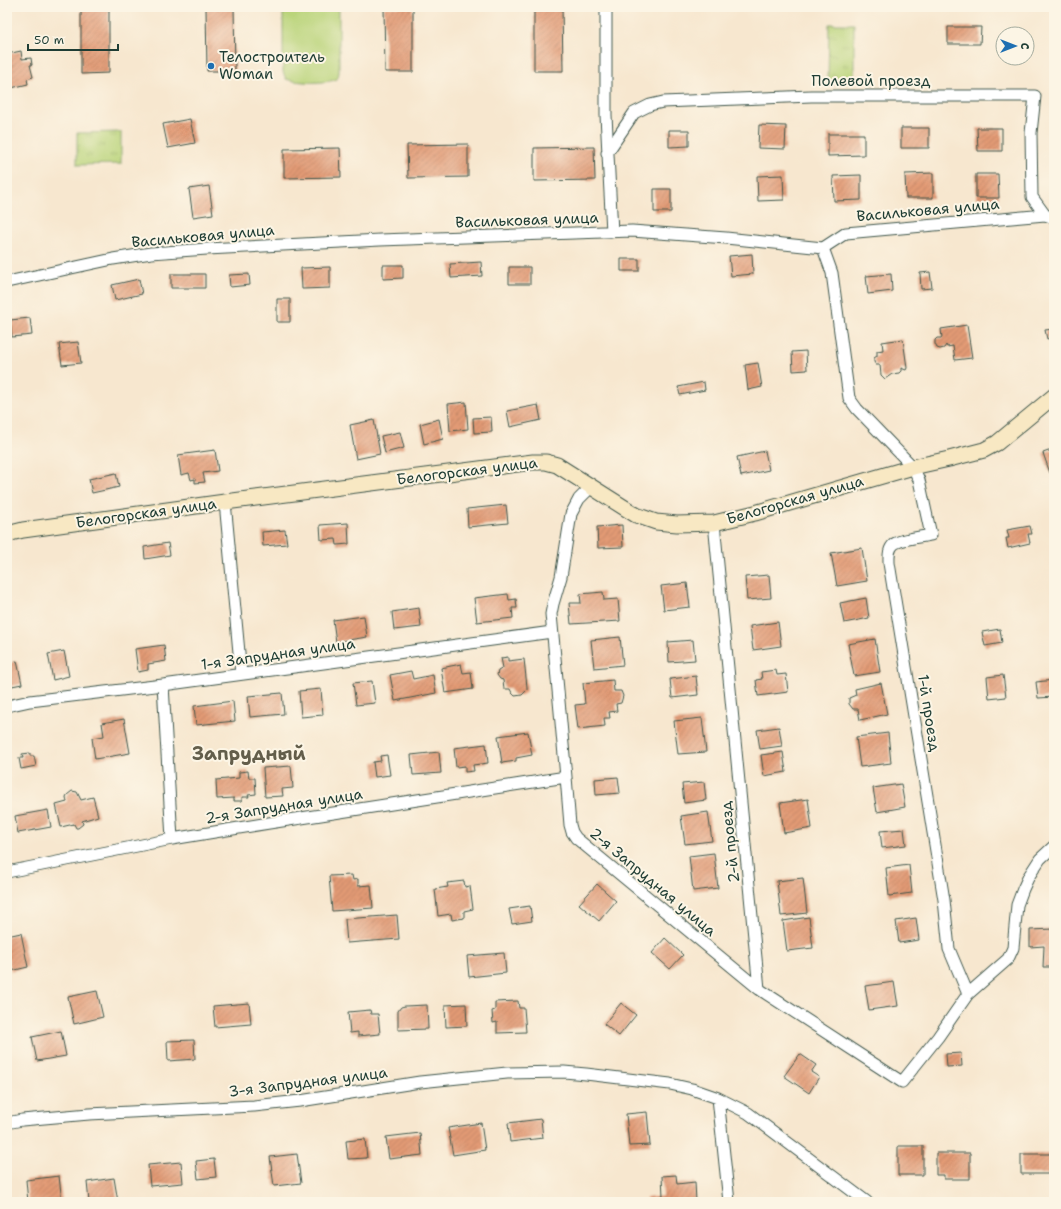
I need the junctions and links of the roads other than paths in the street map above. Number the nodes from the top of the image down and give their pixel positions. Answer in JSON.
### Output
{"nodes":[{"id":1,"x":606,"y":7,"type":"edge"},
{"id":2,"x":607,"y":153,"type":"junction"},
{"id":3,"x":1049,"y":216,"type":"edge"},
{"id":4,"x":612,"y":232,"type":"junction"},
{"id":5,"x":823,"y":248,"type":"junction"},
{"id":6,"x":7,"y":282,"type":"edge"},
{"id":7,"x":1054,"y":396,"type":"edge"},
{"id":8,"x":912,"y":467,"type":"junction"},
{"id":9,"x":591,"y":487,"type":"junction"},
{"id":10,"x":225,"y":502,"type":"junction"},
{"id":11,"x":714,"y":523,"type":"junction"},
{"id":12,"x":7,"y":534,"type":"edge"},
{"id":13,"x":552,"y":632,"type":"junction"},
{"id":14,"x":241,"y":674,"type":"junction"},
{"id":15,"x":163,"y":685,"type":"junction"},
{"id":16,"x":7,"y":706,"type":"edge"},
{"id":17,"x":566,"y":777,"type":"junction"},
{"id":18,"x":172,"y":839,"type":"junction"},
{"id":19,"x":1054,"y":846,"type":"edge"},
{"id":20,"x":7,"y":872,"type":"edge"},
{"id":21,"x":759,"y":989,"type":"junction"},
{"id":22,"x":968,"y":994,"type":"junction"},
{"id":23,"x":718,"y":1098,"type":"junction"},
{"id":24,"x":7,"y":1123,"type":"edge"},
{"id":25,"x":730,"y":1202,"type":"edge"},
{"id":26,"x":867,"y":1202,"type":"edge"}],
"edges":[{"from":1,"to":2,"type":"street"},
{"from":2,"to":3,"type":"street","name":"Полевой проезд"},
{"from":2,"to":4,"type":"street"},
{"from":3,"to":5,"type":"street","name":"Васильковая улица"},
{"from":4,"to":5,"type":"street","name":"Васильковая улица"},
{"from":4,"to":6,"type":"street","name":"Васильковая улица"},
{"from":5,"to":8,"type":"street"},
{"from":7,"to":8,"type":"street","name":"Белогорская улица"},
{"from":8,"to":11,"type":"street","name":"Белогорская улица"},
{"from":8,"to":22,"type":"street","name":"1-й проезд"},
{"from":9,"to":10,"type":"street","name":"Белогорская улица"},
{"from":9,"to":11,"type":"street","name":"Белогорская улица"},
{"from":9,"to":13,"type":"street","name":"2-я Запрудная улица"},
{"from":10,"to":12,"type":"street","name":"Белогорская улица"},
{"from":10,"to":14,"type":"street"},
{"from":11,"to":21,"type":"street","name":"2-й проезд"},
{"from":13,"to":14,"type":"street","name":"1-я Запрудная улица"},
{"from":13,"to":17,"type":"street","name":"2-я Запрудная улица"},
{"from":14,"to":15,"type":"street","name":"1-я Запрудная улица"},
{"from":15,"to":16,"type":"street","name":"1-я Запрудная улица"},
{"from":15,"to":18,"type":"street"},
{"from":17,"to":18,"type":"street","name":"2-я Запрудная улица"},
{"from":17,"to":21,"type":"street","name":"2-я Запрудная улица"},
{"from":18,"to":20,"type":"street","name":"2-я Запрудная улица"},
{"from":19,"to":22,"type":"street"},
{"from":21,"to":22,"type":"street"},
{"from":23,"to":24,"type":"street","name":"3-я Запрудная улица"},
{"from":23,"to":25,"type":"street"},
{"from":23,"to":26,"type":"street","name":"3-я Запрудная улица"}]}
